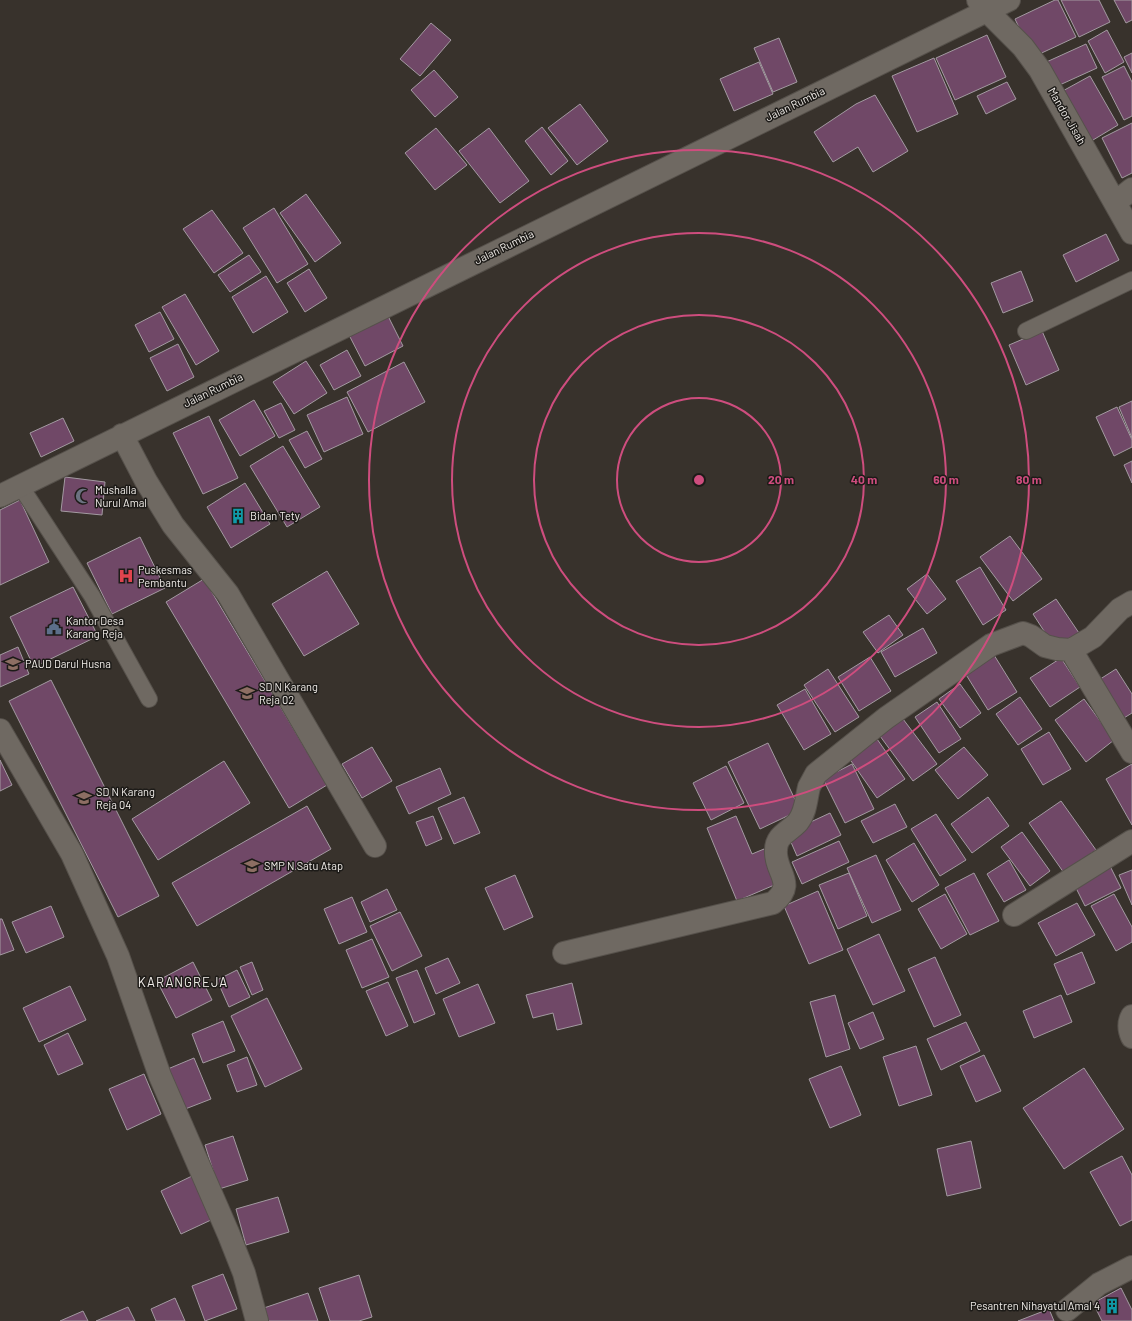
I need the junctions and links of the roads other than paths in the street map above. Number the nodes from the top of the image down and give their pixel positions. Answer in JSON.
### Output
{"nodes":[{"id":1,"x":1009,"y":0,"type":"edge"},
{"id":2,"x":982,"y":5,"type":"edge"},
{"id":3,"x":1124,"y":195,"type":"edge"},
{"id":4,"x":1132,"y":233,"type":"edge"},
{"id":5,"x":1132,"y":280,"type":"edge"},
{"id":6,"x":1026,"y":331,"type":"dead end"},
{"id":7,"x":122,"y":435,"type":"junction"},
{"id":8,"x":21,"y":487,"type":"junction"},
{"id":9,"x":0,"y":496,"type":"edge"},
{"id":10,"x":1132,"y":602,"type":"edge"},
{"id":11,"x":1071,"y":650,"type":"junction"},
{"id":12,"x":149,"y":699,"type":"dead end"},
{"id":13,"x":0,"y":730,"type":"edge"},
{"id":14,"x":1132,"y":752,"type":"edge"},
{"id":15,"x":1132,"y":841,"type":"edge"},
{"id":16,"x":375,"y":846,"type":"dead end"},
{"id":17,"x":1014,"y":915,"type":"dead end"},
{"id":18,"x":564,"y":953,"type":"dead end"},
{"id":19,"x":1132,"y":1016,"type":"edge"},
{"id":20,"x":1132,"y":1037,"type":"edge"},
{"id":21,"x":1132,"y":1267,"type":"edge"},
{"id":22,"x":1067,"y":1310,"type":"dead end"},
{"id":23,"x":257,"y":1321,"type":"edge"}],
"edges":[{"from":1,"to":2,"type":"street","name":"Jalan Rumbia"},
{"from":2,"to":3,"type":"street","name":"Mandor Jisah"},
{"from":2,"to":7,"type":"street","name":"Jalan Rumbia"},
{"from":3,"to":4,"type":"street","name":"Mandor Jisah"},
{"from":5,"to":6,"type":"lane"},
{"from":7,"to":8,"type":"street","name":"Jalan Rumbia"},
{"from":7,"to":16,"type":"street"},
{"from":8,"to":9,"type":"street","name":"Jalan Rumbia"},
{"from":8,"to":12,"type":"lane"},
{"from":10,"to":11,"type":"street"},
{"from":11,"to":14,"type":"street"},
{"from":11,"to":18,"type":"street"},
{"from":13,"to":23,"type":"street"},
{"from":15,"to":17,"type":"street"},
{"from":19,"to":20,"type":"street"},
{"from":21,"to":22,"type":"street"}]}
